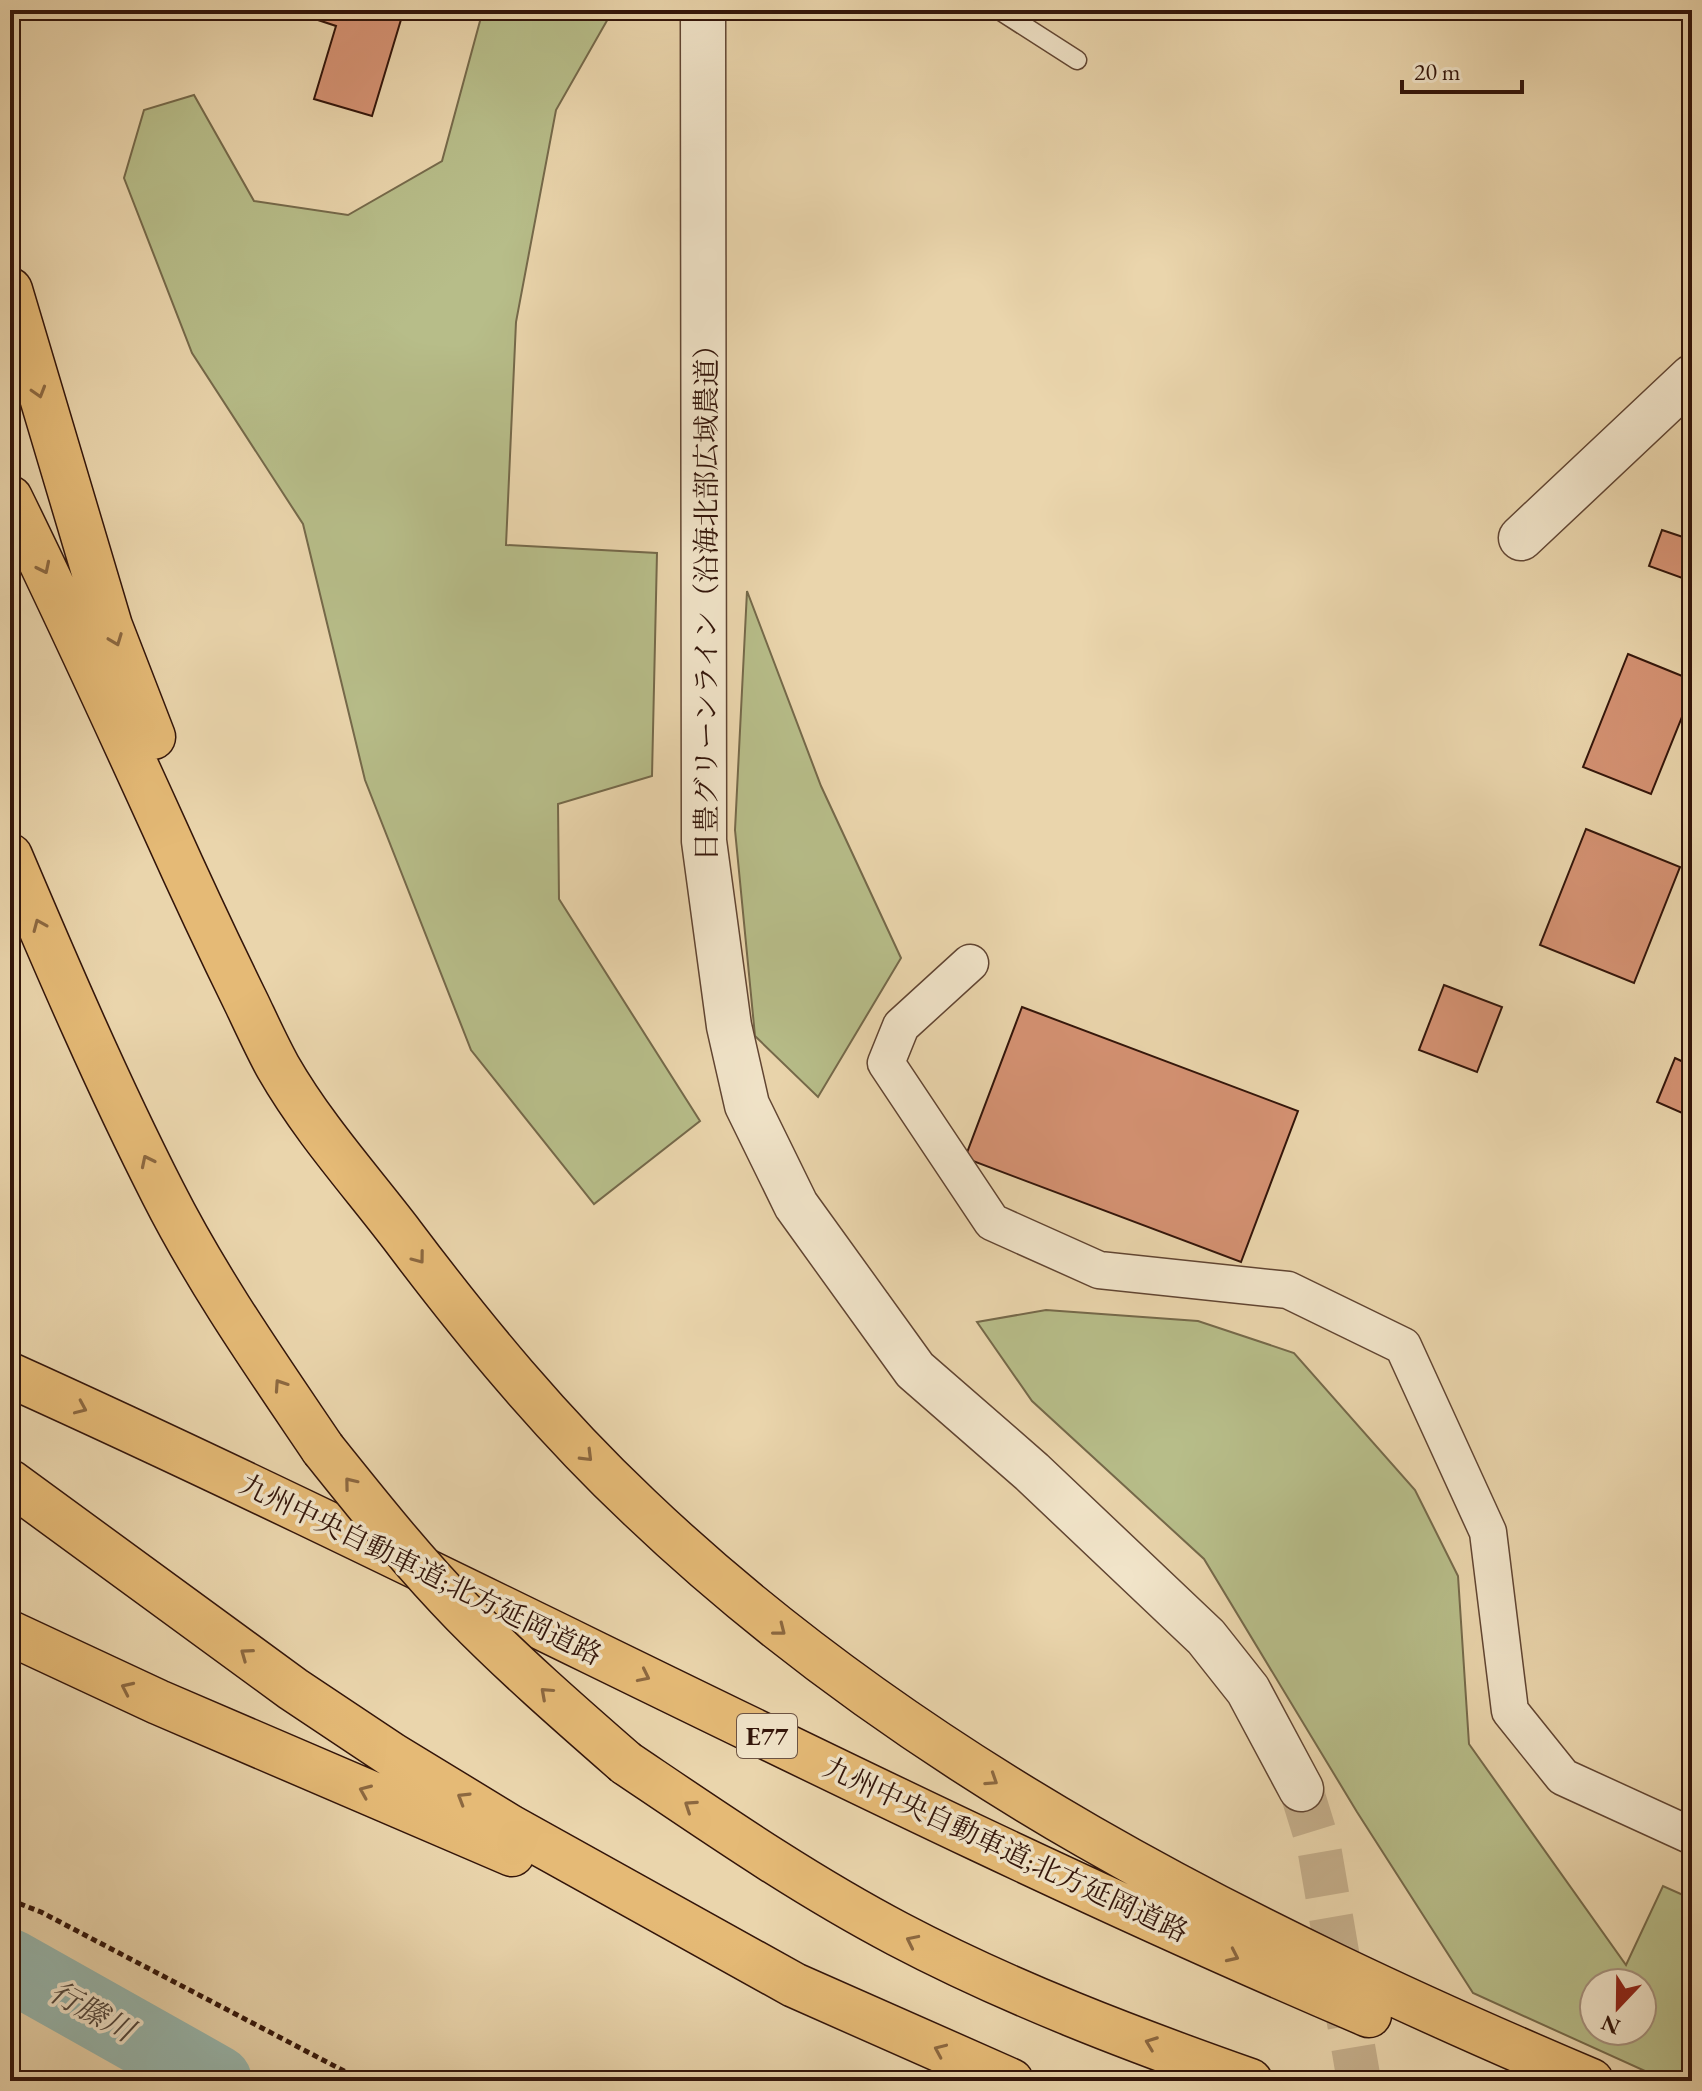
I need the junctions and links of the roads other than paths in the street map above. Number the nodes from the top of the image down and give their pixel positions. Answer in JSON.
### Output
{"nodes":[{"id":1,"x":703,"y":10,"type":"edge"},
{"id":2,"x":999,"y":10,"type":"edge"},
{"id":3,"x":1077,"y":60,"type":"dead end"},
{"id":4,"x":10,"y":290,"type":"edge"},
{"id":5,"x":1692,"y":377,"type":"edge"},
{"id":6,"x":10,"y":498,"type":"edge"},
{"id":7,"x":1521,"y":538,"type":"dead end"},
{"id":8,"x":10,"y":856,"type":"edge"},
{"id":9,"x":970,"y":963,"type":"dead end"},
{"id":10,"x":372,"y":1195,"type":"junction"},
{"id":11,"x":10,"y":1375,"type":"edge"},
{"id":12,"x":10,"y":1482,"type":"edge"},
{"id":13,"x":10,"y":1633,"type":"edge"},
{"id":14,"x":1301,"y":1789,"type":"tunnel mouth"},
{"id":15,"x":1692,"y":1836,"type":"edge"},
{"id":16,"x":794,"y":1985,"type":"junction"},
{"id":17,"x":1011,"y":2081,"type":"edge"},
{"id":18,"x":1250,"y":2081,"type":"edge"},
{"id":19,"x":1531,"y":2081,"type":"edge"},
{"id":20,"x":1591,"y":2081,"type":"edge"}],
"edges":[{"from":1,"to":14,"type":"street","name":"日豊グリーンライン（沿海北部広域農道）"},
{"from":2,"to":3,"type":"lane"},
{"from":4,"to":10,"type":"highway","one_way":true},
{"from":5,"to":7,"type":"street"},
{"from":6,"to":10,"type":"highway","one_way":true},
{"from":18,"to":8,"type":"highway","one_way":true,"bridge":true},
{"from":9,"to":15,"type":"street"},
{"from":10,"to":20,"type":"highway","one_way":true},
{"from":11,"to":19,"type":"highway","name":"九州中央自動車道;北方延岡道路","number":"E77","one_way":true},
{"from":16,"to":12,"type":"highway","one_way":true},
{"from":16,"to":13,"type":"highway","one_way":true},
{"from":17,"to":16,"type":"highway","one_way":true}]}
